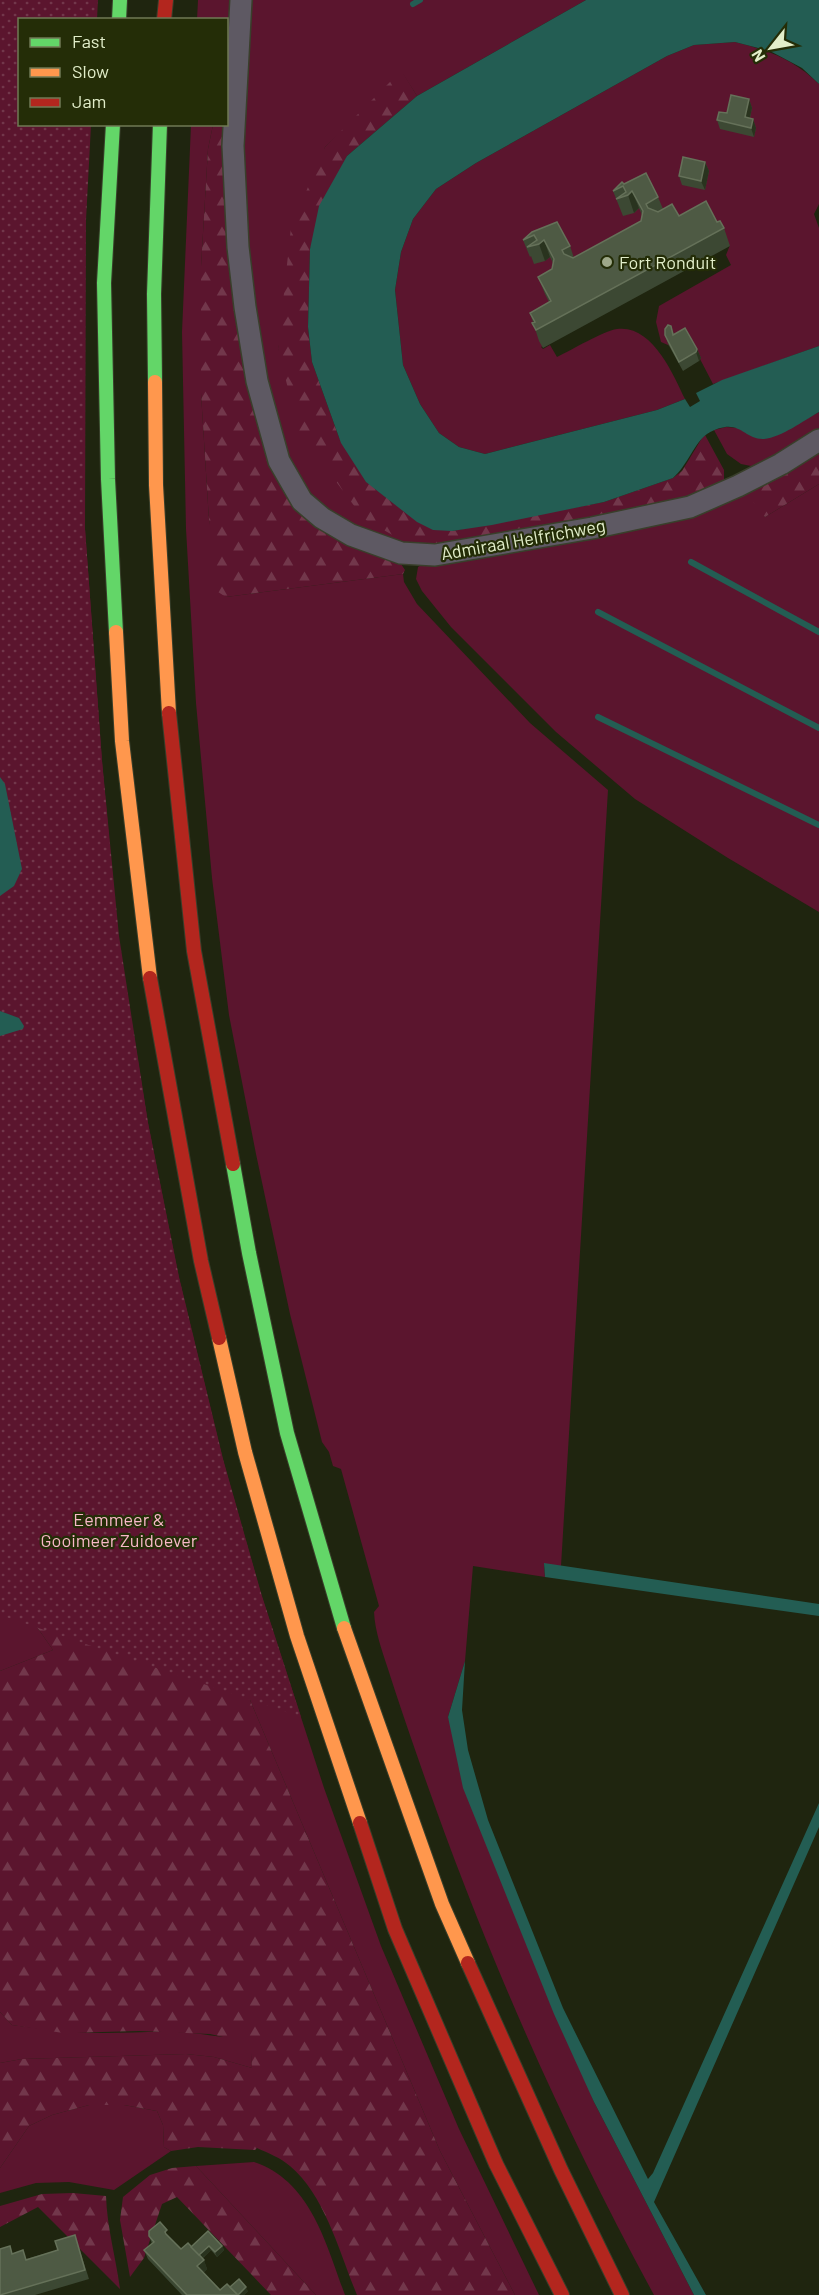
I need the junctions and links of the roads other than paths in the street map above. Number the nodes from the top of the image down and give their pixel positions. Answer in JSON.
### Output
{"nodes":[{"id":1,"x":120,"y":0,"type":"edge"},
{"id":2,"x":166,"y":0,"type":"edge"},
{"id":3,"x":241,"y":0,"type":"edge"},
{"id":4,"x":119,"y":18,"type":"edge"},
{"id":5,"x":165,"y":18,"type":"edge"},
{"id":6,"x":113,"y":126,"type":"edge"},
{"id":7,"x":160,"y":126,"type":"edge"},
{"id":8,"x":819,"y":440,"type":"edge"},
{"id":9,"x":562,"y":2295,"type":"edge"},
{"id":10,"x":622,"y":2295,"type":"edge"}],
"edges":[{"from":1,"to":4,"type":"highway"},
{"from":2,"to":5,"type":"highway"},
{"from":3,"to":8,"type":"street","name":"Admiraal Helfrichweg"},
{"from":6,"to":9,"type":"highway"},
{"from":7,"to":10,"type":"highway"}]}
